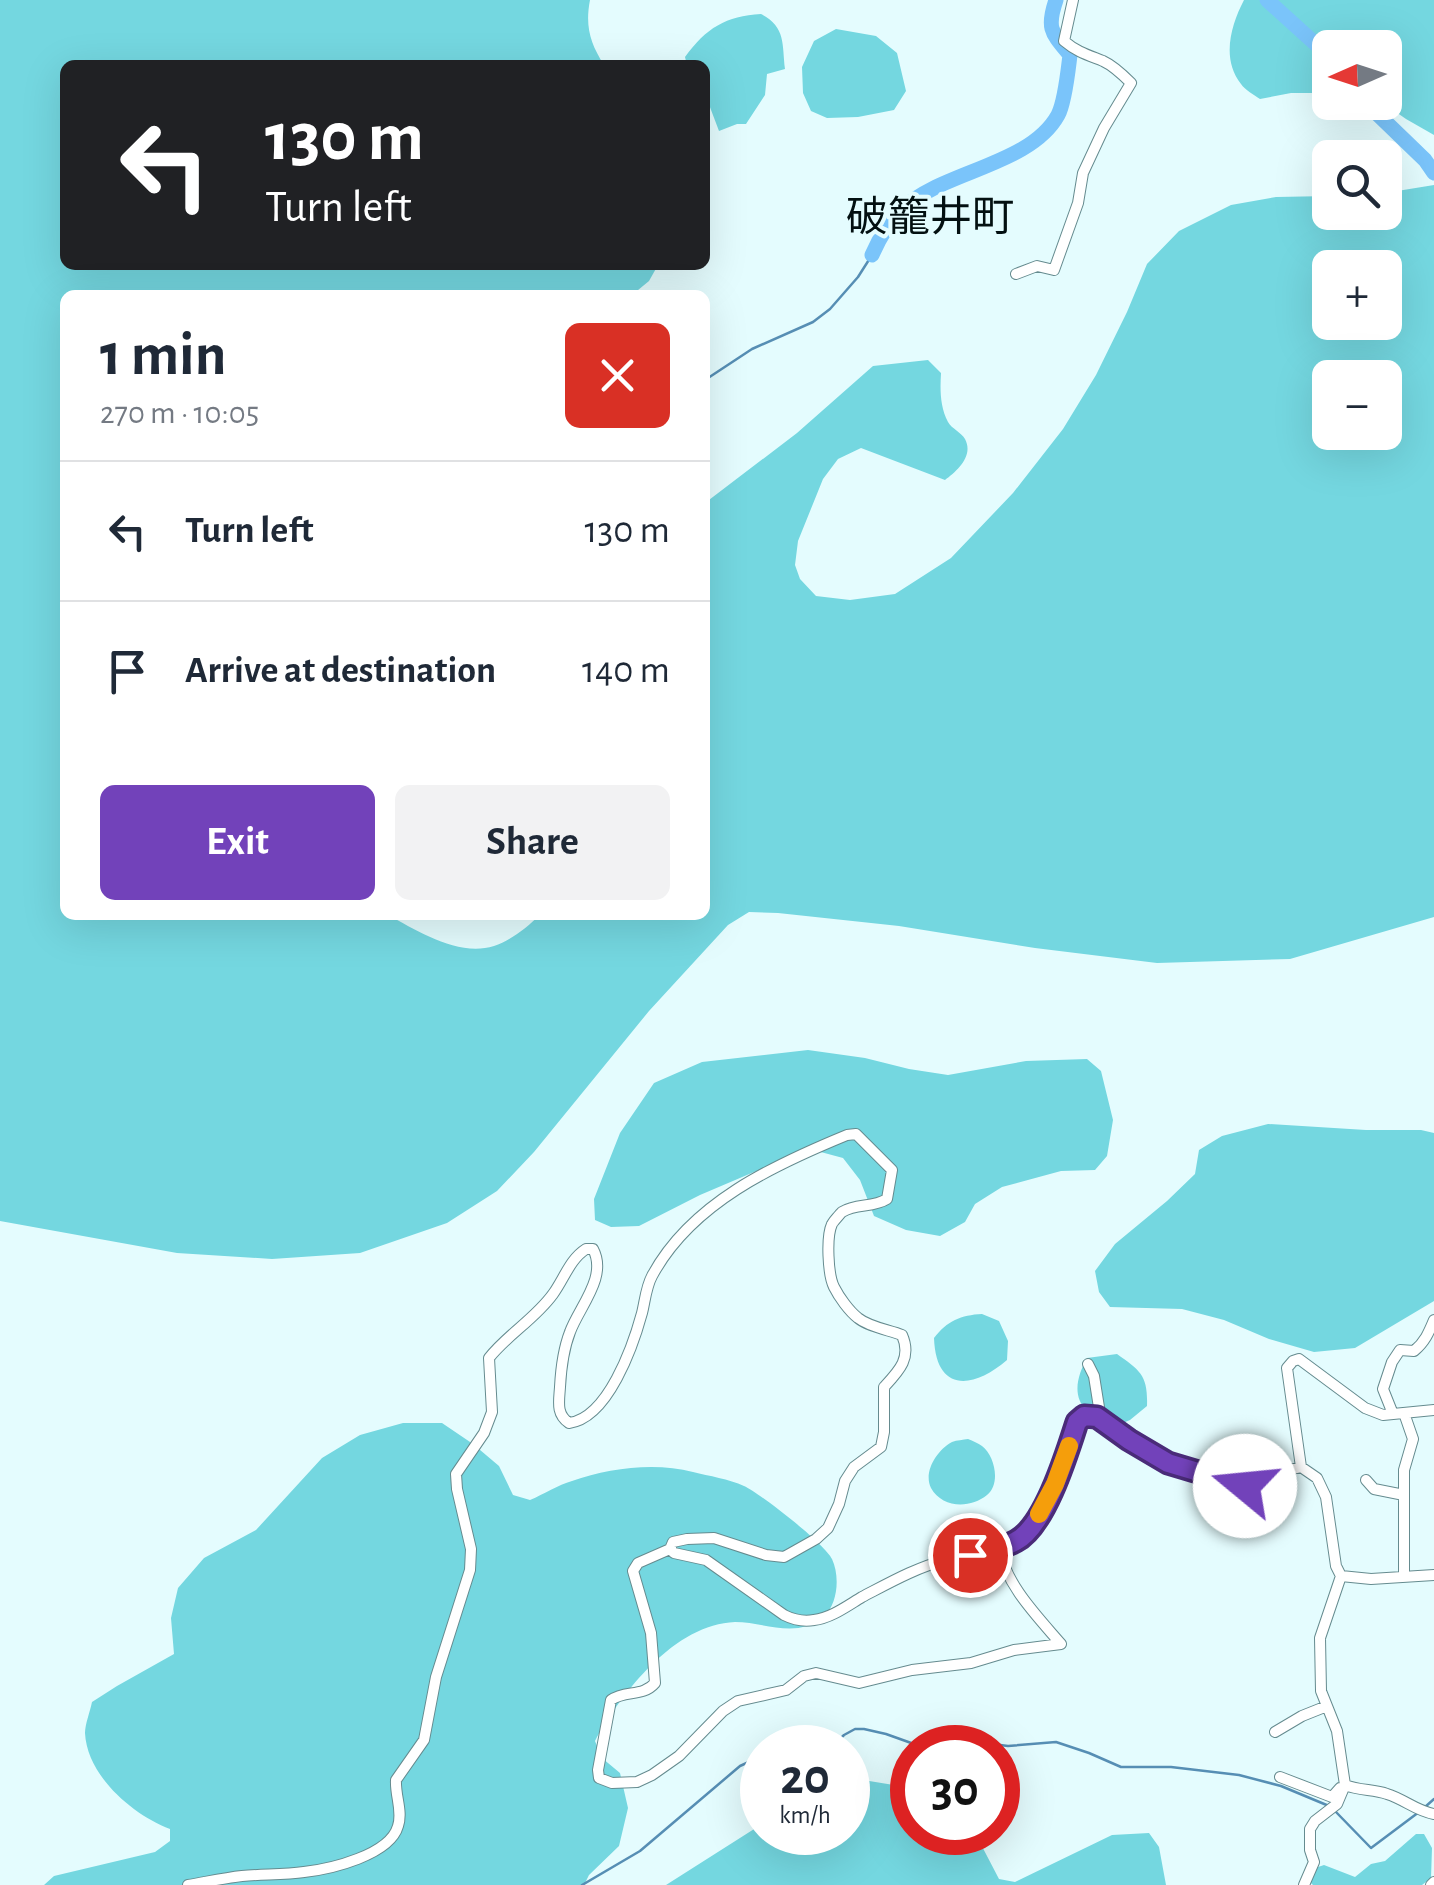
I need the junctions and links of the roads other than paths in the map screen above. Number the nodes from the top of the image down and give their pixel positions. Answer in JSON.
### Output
{"nodes":[{"id":1,"x":1073,"y":0,"type":"edge"},
{"id":2,"x":1016,"y":274,"type":"dead end"},
{"id":3,"x":1434,"y":1320,"type":"edge"},
{"id":4,"x":1088,"y":1364,"type":"dead end"},
{"id":5,"x":1434,"y":1410,"type":"edge"},
{"id":6,"x":1399,"y":1414,"type":"junction"},
{"id":7,"x":1102,"y":1420,"type":"junction"},
{"id":8,"x":1301,"y":1467,"type":"junction"},
{"id":9,"x":1366,"y":1480,"type":"dead end"},
{"id":10,"x":1404,"y":1494,"type":"junction"},
{"id":11,"x":999,"y":1548,"type":"junction"},
{"id":12,"x":670,"y":1549,"type":"junction"},
{"id":13,"x":1341,"y":1576,"type":"junction"},
{"id":14,"x":1434,"y":1576,"type":"edge"},
{"id":15,"x":1404,"y":1577,"type":"junction"},
{"id":16,"x":1327,"y":1706,"type":"junction"},
{"id":17,"x":1275,"y":1732,"type":"dead end"},
{"id":18,"x":1280,"y":1778,"type":"dead end"},
{"id":19,"x":1344,"y":1787,"type":"junction"},
{"id":20,"x":1430,"y":1813,"type":"edge"},
{"id":21,"x":188,"y":1885,"type":"edge"},
{"id":22,"x":1304,"y":1885,"type":"edge"}],
"edges":[{"from":1,"to":2,"type":"street"},
{"from":3,"to":6,"type":"street"},
{"from":4,"to":7,"type":"street"},
{"from":5,"to":6,"type":"street"},
{"from":6,"to":8,"type":"street"},
{"from":6,"to":10,"type":"street"},
{"from":7,"to":8,"type":"street"},
{"from":7,"to":11,"type":"street"},
{"from":8,"to":13,"type":"street"},
{"from":9,"to":10,"type":"street"},
{"from":10,"to":15,"type":"street"},
{"from":11,"to":12,"type":"street"},
{"from":11,"to":12,"type":"street"},
{"from":12,"to":21,"type":"street"},
{"from":13,"to":15,"type":"street"},
{"from":13,"to":16,"type":"street"},
{"from":14,"to":15,"type":"street"},
{"from":16,"to":17,"type":"street"},
{"from":16,"to":19,"type":"street"},
{"from":18,"to":19,"type":"street"},
{"from":19,"to":20,"type":"street"},
{"from":19,"to":22,"type":"street"}]}
